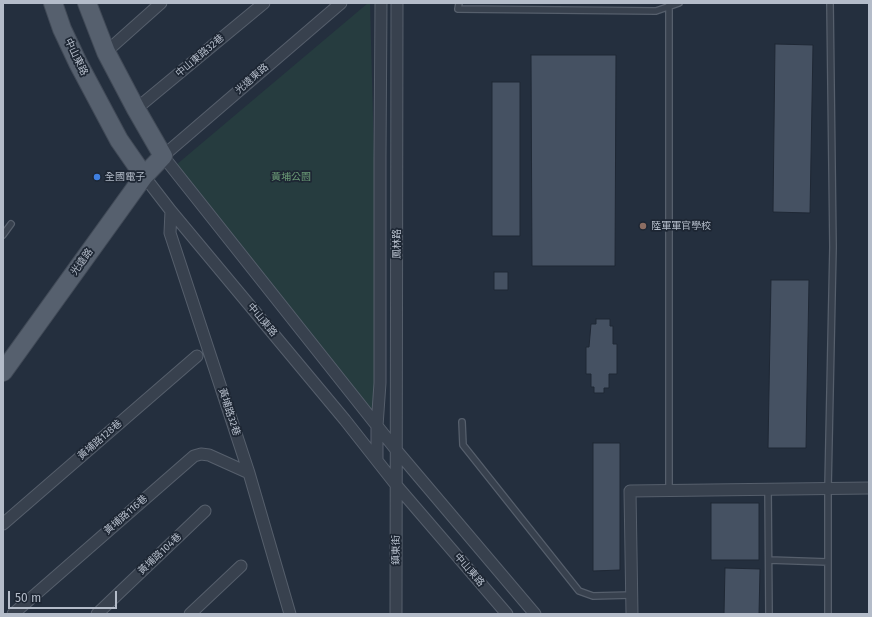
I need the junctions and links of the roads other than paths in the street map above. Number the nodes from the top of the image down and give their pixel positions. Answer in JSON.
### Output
{"nodes":[{"id":1,"x":53,"y":3,"type":"edge"},
{"id":2,"x":87,"y":3,"type":"edge"},
{"id":3,"x":161,"y":3,"type":"edge"},
{"id":4,"x":264,"y":3,"type":"edge"},
{"id":5,"x":341,"y":3,"type":"edge"},
{"id":6,"x":381,"y":3,"type":"edge"},
{"id":7,"x":397,"y":3,"type":"edge"},
{"id":8,"x":458,"y":3,"type":"edge"},
{"id":9,"x":679,"y":3,"type":"edge"},
{"id":10,"x":830,"y":3,"type":"edge"},
{"id":11,"x":669,"y":5,"type":"edge"},
{"id":12,"x":106,"y":52,"type":"junction"},
{"id":13,"x":136,"y":110,"type":"junction"},
{"id":14,"x":163,"y":156,"type":"junction"},
{"id":15,"x":144,"y":176,"type":"junction"},
{"id":16,"x":172,"y":211,"type":"junction"},
{"id":17,"x":11,"y":224,"type":"dead end"},
{"id":18,"x":3,"y":235,"type":"edge"},
{"id":19,"x":196,"y":356,"type":"dead end"},
{"id":20,"x":3,"y":372,"type":"edge"},
{"id":21,"x":462,"y":422,"type":"dead end"},
{"id":22,"x":377,"y":426,"type":"junction"},
{"id":23,"x":397,"y":451,"type":"junction"},
{"id":24,"x":377,"y":459,"type":"junction"},
{"id":25,"x":249,"y":473,"type":"junction"},
{"id":26,"x":397,"y":486,"type":"junction"},
{"id":27,"x":828,"y":488,"type":"junction"},
{"id":28,"x":869,"y":488,"type":"edge"},
{"id":29,"x":768,"y":489,"type":"junction"},
{"id":30,"x":670,"y":490,"type":"junction"},
{"id":31,"x":205,"y":511,"type":"dead end"},
{"id":32,"x":3,"y":524,"type":"edge"},
{"id":33,"x":769,"y":560,"type":"junction"},
{"id":34,"x":828,"y":562,"type":"junction"},
{"id":35,"x":241,"y":566,"type":"dead end"},
{"id":36,"x":632,"y":595,"type":"junction"},
{"id":37,"x":13,"y":614,"type":"edge"},
{"id":38,"x":97,"y":614,"type":"edge"},
{"id":39,"x":190,"y":614,"type":"edge"},
{"id":40,"x":290,"y":614,"type":"edge"},
{"id":41,"x":396,"y":614,"type":"edge"},
{"id":42,"x":507,"y":614,"type":"edge"},
{"id":43,"x":535,"y":614,"type":"edge"},
{"id":44,"x":632,"y":614,"type":"edge"},
{"id":45,"x":769,"y":614,"type":"edge"},
{"id":46,"x":828,"y":614,"type":"edge"}],
"edges":[{"from":1,"to":15,"type":"main road","name":"中山東路"},
{"from":2,"to":12,"type":"main road"},
{"from":3,"to":12,"type":"street"},
{"from":4,"to":13,"type":"street","name":"中山東路32巷"},
{"from":5,"to":14,"type":"street","name":"光遠東路"},
{"from":6,"to":22,"type":"street","name":"鳳林路"},
{"from":7,"to":23,"type":"street","name":"鳳林路"},
{"from":8,"to":11,"type":"lane"},
{"from":9,"to":11,"type":"lane"},
{"from":10,"to":27,"type":"lane"},
{"from":11,"to":30,"type":"lane"},
{"from":12,"to":13,"type":"main road"},
{"from":13,"to":14,"type":"main road"},
{"from":14,"to":15,"type":"main road","name":"光遠路"},
{"from":14,"to":22,"type":"street"},
{"from":15,"to":16,"type":"street","name":"中山東路"},
{"from":15,"to":20,"type":"main road","name":"光遠路"},
{"from":16,"to":24,"type":"street","name":"中山東路"},
{"from":16,"to":25,"type":"street","name":"黃埔路32巷"},
{"from":17,"to":18,"type":"lane"},
{"from":19,"to":32,"type":"street","name":"黃埔路128巷"},
{"from":21,"to":36,"type":"lane"},
{"from":22,"to":23,"type":"street"},
{"from":22,"to":24,"type":"street","name":"鳳林路"},
{"from":23,"to":26,"type":"street","name":"鳳林路"},
{"from":23,"to":43,"type":"street"},
{"from":24,"to":26,"type":"street","name":"中山東路"},
{"from":25,"to":37,"type":"street","name":"黃埔路116巷"},
{"from":25,"to":40,"type":"street","name":"黃埔路32巷"},
{"from":26,"to":41,"type":"street","name":"鎮東街"},
{"from":26,"to":42,"type":"street","name":"中山東路"},
{"from":27,"to":28,"type":"street"},
{"from":27,"to":29,"type":"street"},
{"from":27,"to":34,"type":"lane"},
{"from":29,"to":30,"type":"street"},
{"from":29,"to":33,"type":"lane"},
{"from":30,"to":36,"type":"street"},
{"from":31,"to":38,"type":"street","name":"黃埔路104巷"},
{"from":33,"to":34,"type":"lane"},
{"from":33,"to":45,"type":"lane"},
{"from":34,"to":46,"type":"lane"},
{"from":35,"to":39,"type":"street"},
{"from":36,"to":44,"type":"street"}]}
